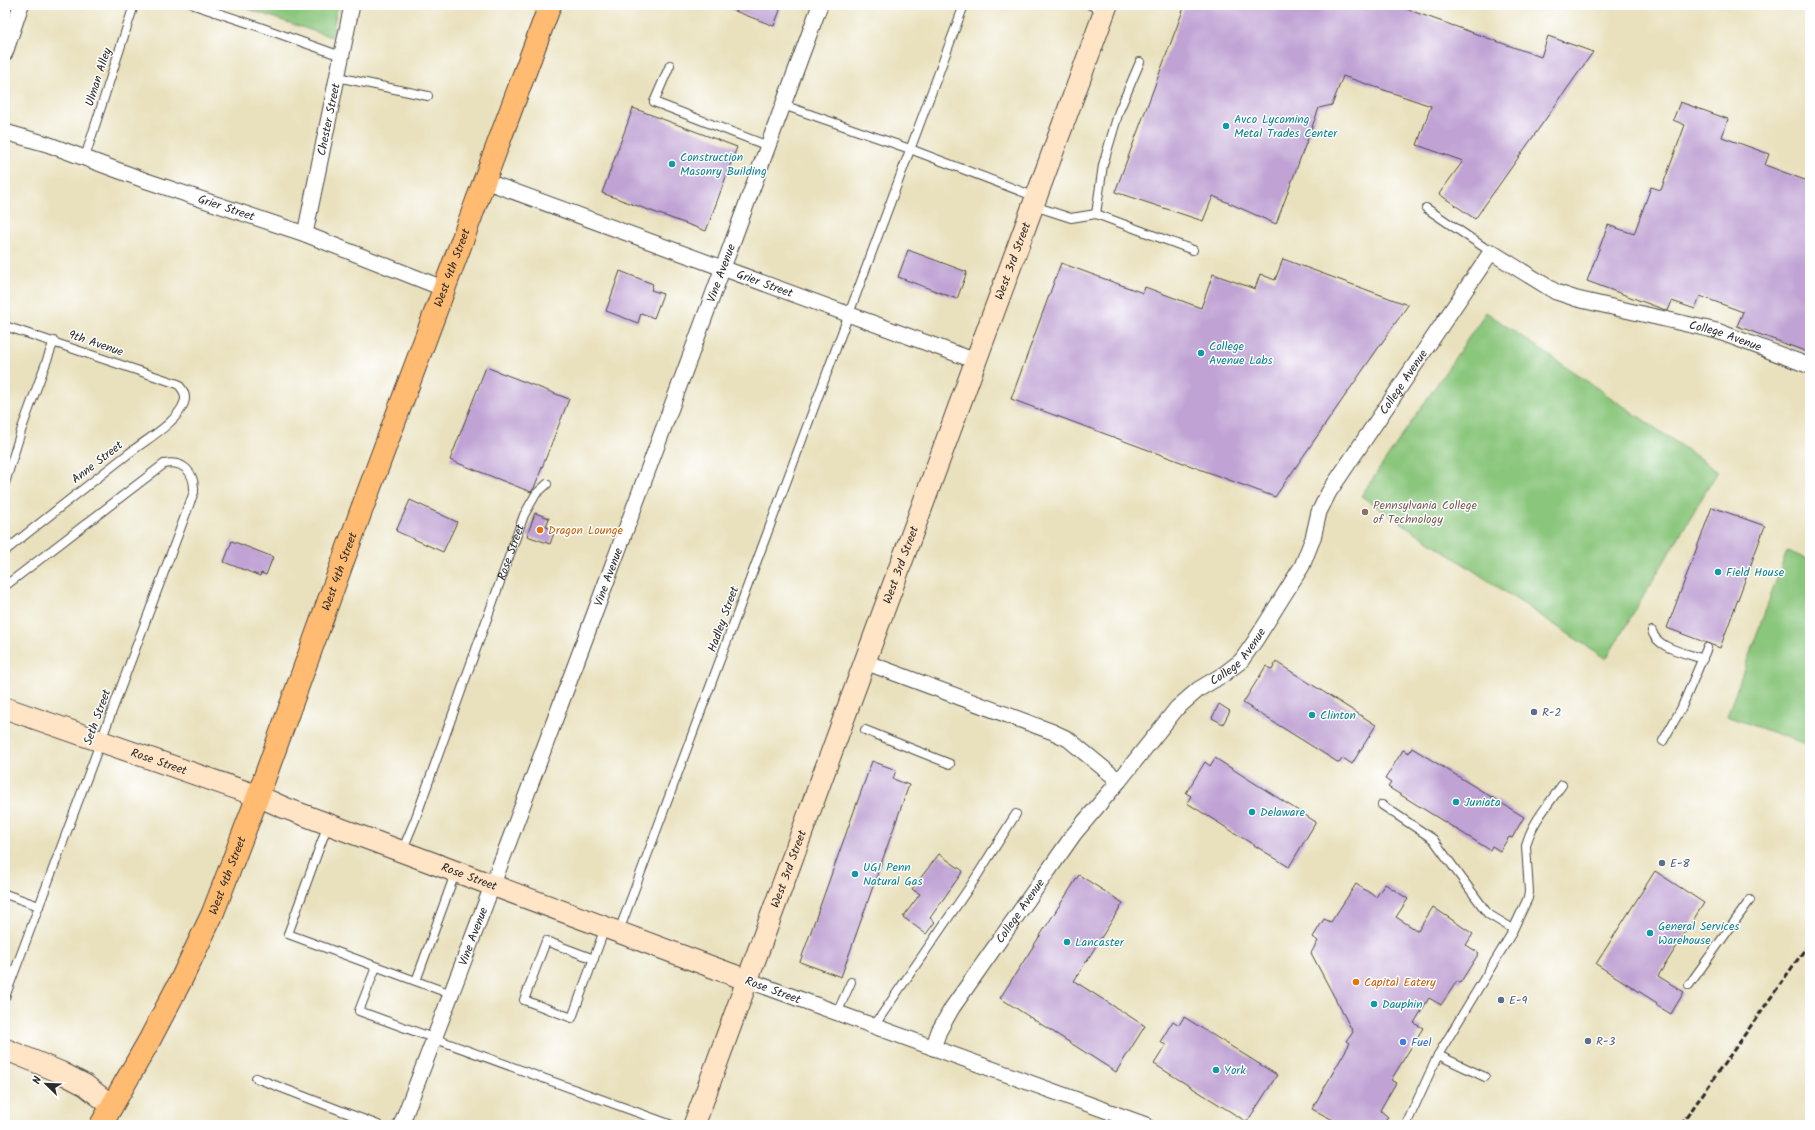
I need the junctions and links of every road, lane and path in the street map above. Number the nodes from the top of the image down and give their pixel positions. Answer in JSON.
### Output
{"nodes":[{"id":1,"x":21,"y":5,"type":"edge"},
{"id":2,"x":134,"y":5,"type":"edge"},
{"id":3,"x":194,"y":5,"type":"edge"},
{"id":4,"x":352,"y":5,"type":"edge"},
{"id":5,"x":550,"y":5,"type":"edge"},
{"id":6,"x":820,"y":5,"type":"edge"},
{"id":7,"x":964,"y":5,"type":"edge"},
{"id":8,"x":1101,"y":7,"type":"edge"},
{"id":9,"x":5,"y":53,"type":"edge"},
{"id":10,"x":342,"y":56,"type":"junction"},
{"id":11,"x":1140,"y":62,"type":"dead end"},
{"id":12,"x":670,"y":65,"type":"dead end"},
{"id":13,"x":337,"y":77,"type":"junction"},
{"id":14,"x":428,"y":96,"type":"dead end"},
{"id":15,"x":783,"y":105,"type":"junction"},
{"id":16,"x":5,"y":132,"type":"edge"},
{"id":17,"x":768,"y":146,"type":"junction"},
{"id":18,"x":910,"y":149,"type":"junction"},
{"id":19,"x":85,"y":157,"type":"junction"},
{"id":20,"x":485,"y":181,"type":"junction"},
{"id":21,"x":1035,"y":201,"type":"junction"},
{"id":22,"x":1426,"y":208,"type":"dead end"},
{"id":23,"x":1096,"y":214,"type":"junction"},
{"id":24,"x":305,"y":234,"type":"junction"},
{"id":25,"x":1193,"y":250,"type":"dead end"},
{"id":26,"x":1492,"y":252,"type":"junction"},
{"id":27,"x":723,"y":268,"type":"junction"},
{"id":28,"x":445,"y":289,"type":"junction"},
{"id":29,"x":849,"y":315,"type":"junction"},
{"id":30,"x":5,"y":326,"type":"edge"},
{"id":31,"x":54,"y":341,"type":"junction"},
{"id":32,"x":976,"y":361,"type":"junction"},
{"id":33,"x":1810,"y":366,"type":"edge"},
{"id":34,"x":178,"y":384,"type":"joint"},
{"id":35,"x":5,"y":483,"type":"edge"},
{"id":36,"x":547,"y":484,"type":"dead end"},
{"id":37,"x":5,"y":551,"type":"edge"},
{"id":38,"x":5,"y":586,"type":"edge"},
{"id":39,"x":1652,"y":631,"type":"dead end"},
{"id":40,"x":1707,"y":648,"type":"dead end"},
{"id":41,"x":1703,"y":659,"type":"junction"},
{"id":42,"x":865,"y":662,"type":"junction"},
{"id":43,"x":5,"y":708,"type":"edge"},
{"id":44,"x":865,"y":730,"type":"dead end"},
{"id":45,"x":100,"y":741,"type":"junction"},
{"id":46,"x":1664,"y":741,"type":"dead end"},
{"id":47,"x":950,"y":764,"type":"dead end"},
{"id":48,"x":1119,"y":782,"type":"junction"},
{"id":49,"x":1562,"y":785,"type":"dead end"},
{"id":50,"x":258,"y":796,"type":"junction"},
{"id":51,"x":1382,"y":805,"type":"dead end"},
{"id":52,"x":1016,"y":814,"type":"dead end"},
{"id":53,"x":328,"y":824,"type":"junction"},
{"id":54,"x":402,"y":851,"type":"junction"},
{"id":55,"x":456,"y":871,"type":"junction"},
{"id":56,"x":492,"y":885,"type":"junction"},
{"id":57,"x":5,"y":894,"type":"edge"},
{"id":58,"x":1750,"y":900,"type":"dead end"},
{"id":59,"x":39,"y":906,"type":"junction"},
{"id":60,"x":1513,"y":929,"type":"junction"},
{"id":61,"x":612,"y":930,"type":"junction"},
{"id":62,"x":594,"y":959,"type":"junction"},
{"id":63,"x":376,"y":967,"type":"junction"},
{"id":64,"x":747,"y":980,"type":"junction"},
{"id":65,"x":416,"y":981,"type":"junction"},
{"id":66,"x":851,"y":982,"type":"dead end"},
{"id":67,"x":1689,"y":985,"type":"dead end"},
{"id":68,"x":451,"y":994,"type":"junction"},
{"id":69,"x":5,"y":997,"type":"edge"},
{"id":70,"x":837,"y":1013,"type":"junction"},
{"id":71,"x":874,"y":1026,"type":"junction"},
{"id":72,"x":434,"y":1038,"type":"junction"},
{"id":73,"x":933,"y":1048,"type":"junction"},
{"id":74,"x":5,"y":1049,"type":"edge"},
{"id":75,"x":1438,"y":1055,"type":"junction"},
{"id":76,"x":1485,"y":1077,"type":"dead end"},
{"id":77,"x":256,"y":1078,"type":"dead end"},
{"id":78,"x":112,"y":1106,"type":"junction"},
{"id":79,"x":101,"y":1125,"type":"edge"},
{"id":80,"x":378,"y":1125,"type":"edge"},
{"id":81,"x":400,"y":1125,"type":"edge"},
{"id":82,"x":672,"y":1125,"type":"edge"},
{"id":83,"x":694,"y":1125,"type":"edge"},
{"id":84,"x":1146,"y":1125,"type":"edge"},
{"id":85,"x":1406,"y":1125,"type":"edge"}],
"edges":[{"from":1,"to":9,"type":"street"},
{"from":2,"to":19,"type":"lane","name":"Ulman Alley"},
{"from":3,"to":10,"type":"lane"},
{"from":4,"to":10,"type":"street","name":"Chester Street"},
{"from":5,"to":20,"type":"main road","name":"West 4th Street"},
{"from":6,"to":15,"type":"street","name":"Vine Avenue"},
{"from":7,"to":18,"type":"lane","name":"Hadley Street"},
{"from":8,"to":21,"type":"main road","name":"West 3rd Street"},
{"from":10,"to":13,"type":"street","name":"Chester Street"},
{"from":11,"to":23,"type":"lane"},
{"from":12,"to":17,"type":"lane"},
{"from":13,"to":14,"type":"lane"},
{"from":13,"to":24,"type":"street","name":"Chester Street"},
{"from":15,"to":17,"type":"street","name":"Vine Avenue"},
{"from":15,"to":18,"type":"lane"},
{"from":16,"to":19,"type":"street","name":"Grier Street"},
{"from":17,"to":27,"type":"street","name":"Vine Avenue"},
{"from":18,"to":21,"type":"lane"},
{"from":18,"to":29,"type":"lane","name":"Hadley Street"},
{"from":19,"to":24,"type":"street","name":"Grier Street"},
{"from":20,"to":27,"type":"street","name":"Grier Street"},
{"from":20,"to":28,"type":"main road","name":"West 4th Street"},
{"from":21,"to":23,"type":"lane"},
{"from":21,"to":32,"type":"main road","name":"West 3rd Street"},
{"from":22,"to":26,"type":"lane"},
{"from":23,"to":25,"type":"lane"},
{"from":24,"to":28,"type":"street","name":"Grier Street"},
{"from":26,"to":33,"type":"street","name":"College Avenue"},
{"from":26,"to":48,"type":"street","name":"College Avenue"},
{"from":27,"to":29,"type":"street","name":"Grier Street"},
{"from":27,"to":56,"type":"street","name":"Vine Avenue"},
{"from":28,"to":50,"type":"main road","name":"West 4th Street"},
{"from":29,"to":32,"type":"street","name":"Grier Street"},
{"from":29,"to":61,"type":"lane","name":"Hadley Street"},
{"from":30,"to":31,"type":"lane","name":"9th Avenue"},
{"from":31,"to":34,"type":"lane","name":"9th Avenue"},
{"from":31,"to":35,"type":"lane"},
{"from":32,"to":42,"type":"main road","name":"West 3rd Street"},
{"from":34,"to":37,"type":"lane","name":"Anne Street"},
{"from":36,"to":54,"type":"lane","name":"Rose Street"},
{"from":38,"to":45,"type":"lane","name":"Seth Street"},
{"from":39,"to":41,"type":"lane"},
{"from":40,"to":41,"type":"lane"},
{"from":41,"to":46,"type":"lane"},
{"from":42,"to":48,"type":"street"},
{"from":42,"to":64,"type":"main road","name":"West 3rd Street"},
{"from":43,"to":45,"type":"main road","name":"Rose Street"},
{"from":44,"to":47,"type":"lane"},
{"from":45,"to":50,"type":"main road","name":"Rose Street"},
{"from":45,"to":59,"type":"lane","name":"Seth Street"},
{"from":48,"to":73,"type":"street","name":"College Avenue"},
{"from":49,"to":60,"type":"lane"},
{"from":50,"to":53,"type":"main road","name":"Rose Street"},
{"from":50,"to":78,"type":"main road","name":"West 4th Street"},
{"from":51,"to":60,"type":"lane"},
{"from":52,"to":71,"type":"lane"},
{"from":53,"to":54,"type":"main road","name":"Rose Street"},
{"from":53,"to":63,"type":"lane"},
{"from":54,"to":55,"type":"main road","name":"Rose Street"},
{"from":55,"to":56,"type":"main road","name":"Rose Street"},
{"from":55,"to":65,"type":"lane"},
{"from":56,"to":61,"type":"main road","name":"Rose Street"},
{"from":56,"to":68,"type":"street","name":"Vine Avenue"},
{"from":57,"to":59,"type":"lane"},
{"from":58,"to":67,"type":"lane"},
{"from":59,"to":69,"type":"lane","name":"Seth Street"},
{"from":60,"to":75,"type":"lane"},
{"from":61,"to":62,"type":"lane","name":"Hadley Street"},
{"from":61,"to":64,"type":"main road","name":"Rose Street"},
{"from":62,"to":62,"type":"lane","name":"Hadley Street"},
{"from":63,"to":65,"type":"lane"},
{"from":63,"to":72,"type":"lane"},
{"from":64,"to":70,"type":"street","name":"Rose Street"},
{"from":64,"to":83,"type":"main road","name":"West 3rd Street"},
{"from":65,"to":68,"type":"lane"},
{"from":66,"to":70,"type":"lane"},
{"from":68,"to":72,"type":"street","name":"Vine Avenue"},
{"from":70,"to":71,"type":"street","name":"Rose Street"},
{"from":71,"to":73,"type":"street","name":"Rose Street"},
{"from":72,"to":81,"type":"street","name":"Vine Avenue"},
{"from":72,"to":82,"type":"lane"},
{"from":73,"to":84,"type":"street","name":"Rose Street"},
{"from":74,"to":78,"type":"main road"},
{"from":75,"to":76,"type":"lane"},
{"from":75,"to":85,"type":"lane"},
{"from":77,"to":80,"type":"lane"},
{"from":78,"to":79,"type":"main road","name":"West 4th Street"}]}
